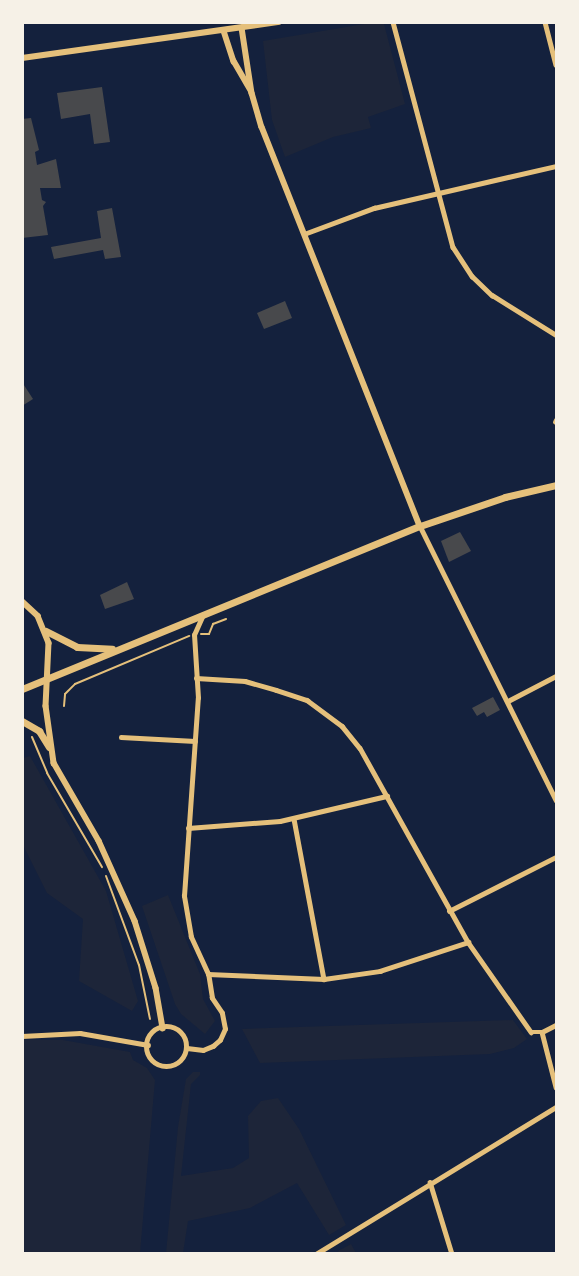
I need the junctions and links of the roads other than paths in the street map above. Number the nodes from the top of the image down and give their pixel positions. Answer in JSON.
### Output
{"nodes":[{"id":1,"x":279,"y":22,"type":"edge"},
{"id":2,"x":393,"y":22,"type":"edge"},
{"id":3,"x":545,"y":22,"type":"edge"},
{"id":4,"x":242,"y":25,"type":"edge"},
{"id":5,"x":224,"y":31,"type":"junction"},
{"id":6,"x":22,"y":58,"type":"edge"},
{"id":7,"x":556,"y":66,"type":"edge"},
{"id":8,"x":252,"y":93,"type":"junction"},
{"id":9,"x":556,"y":166,"type":"edge"},
{"id":10,"x":437,"y":194,"type":"junction"},
{"id":11,"x":304,"y":234,"type":"junction"},
{"id":12,"x":556,"y":335,"type":"edge"},
{"id":13,"x":556,"y":485,"type":"edge"},
{"id":14,"x":420,"y":526,"type":"junction"},
{"id":15,"x":22,"y":601,"type":"edge"},
{"id":16,"x":205,"y":612,"type":"junction"},
{"id":17,"x":46,"y":631,"type":"junction"},
{"id":18,"x":115,"y":650,"type":"junction"},
{"id":19,"x":556,"y":676,"type":"edge"},
{"id":20,"x":196,"y":678,"type":"junction"},
{"id":21,"x":48,"y":679,"type":"junction"},
{"id":22,"x":22,"y":689,"type":"edge"},
{"id":23,"x":508,"y":701,"type":"junction"},
{"id":24,"x":22,"y":721,"type":"edge"},
{"id":25,"x":121,"y":738,"type":"dead end"},
{"id":26,"x":195,"y":741,"type":"junction"},
{"id":27,"x":49,"y":747,"type":"junction"},
{"id":28,"x":385,"y":797,"type":"junction"},
{"id":29,"x":556,"y":800,"type":"edge"},
{"id":30,"x":294,"y":819,"type":"junction"},
{"id":31,"x":188,"y":828,"type":"junction"},
{"id":32,"x":556,"y":857,"type":"edge"},
{"id":33,"x":449,"y":910,"type":"junction"},
{"id":34,"x":468,"y":942,"type":"junction"},
{"id":35,"x":208,"y":974,"type":"junction"},
{"id":36,"x":324,"y":979,"type":"junction"},
{"id":37,"x":556,"y":1025,"type":"edge"},
{"id":38,"x":163,"y":1028,"type":"junction"},
{"id":39,"x":542,"y":1032,"type":"junction"},
{"id":40,"x":22,"y":1036,"type":"edge"},
{"id":41,"x":148,"y":1045,"type":"junction"},
{"id":42,"x":187,"y":1048,"type":"junction"},
{"id":43,"x":556,"y":1087,"type":"edge"},
{"id":44,"x":556,"y":1107,"type":"edge"},
{"id":45,"x":430,"y":1182,"type":"junction"},
{"id":46,"x":316,"y":1254,"type":"edge"},
{"id":47,"x":452,"y":1254,"type":"edge"}],
"edges":[{"from":1,"to":4,"type":"main road"},
{"from":2,"to":10,"type":"street"},
{"from":3,"to":7,"type":"street"},
{"from":4,"to":5,"type":"main road"},
{"from":4,"to":8,"type":"street"},
{"from":5,"to":6,"type":"main road"},
{"from":5,"to":8,"type":"street"},
{"from":8,"to":11,"type":"street"},
{"from":9,"to":10,"type":"street"},
{"from":10,"to":11,"type":"street"},
{"from":10,"to":12,"type":"street"},
{"from":11,"to":14,"type":"street"},
{"from":13,"to":14,"type":"main road"},
{"from":14,"to":16,"type":"main road"},
{"from":14,"to":23,"type":"street"},
{"from":15,"to":17,"type":"street"},
{"from":16,"to":18,"type":"main road"},
{"from":16,"to":20,"type":"street"},
{"from":17,"to":18,"type":"main road"},
{"from":17,"to":21,"type":"street"},
{"from":18,"to":21,"type":"main road"},
{"from":19,"to":23,"type":"street"},
{"from":20,"to":26,"type":"street"},
{"from":20,"to":28,"type":"street"},
{"from":21,"to":22,"type":"main road"},
{"from":21,"to":27,"type":"street"},
{"from":23,"to":29,"type":"street"},
{"from":24,"to":27,"type":"main road"},
{"from":25,"to":26,"type":"street"},
{"from":26,"to":31,"type":"street"},
{"from":27,"to":38,"type":"street"},
{"from":28,"to":30,"type":"street"},
{"from":28,"to":33,"type":"street"},
{"from":30,"to":31,"type":"street"},
{"from":30,"to":36,"type":"street"},
{"from":31,"to":35,"type":"street"},
{"from":32,"to":33,"type":"street"},
{"from":33,"to":34,"type":"street"},
{"from":34,"to":36,"type":"street"},
{"from":34,"to":39,"type":"street"},
{"from":35,"to":36,"type":"street"},
{"from":35,"to":42,"type":"street"},
{"from":37,"to":39,"type":"street"},
{"from":38,"to":41,"type":"street"},
{"from":38,"to":42,"type":"street"},
{"from":39,"to":43,"type":"street"},
{"from":40,"to":41,"type":"street"},
{"from":41,"to":42,"type":"street"},
{"from":44,"to":45,"type":"street"},
{"from":45,"to":46,"type":"street"},
{"from":45,"to":47,"type":"street"}]}
